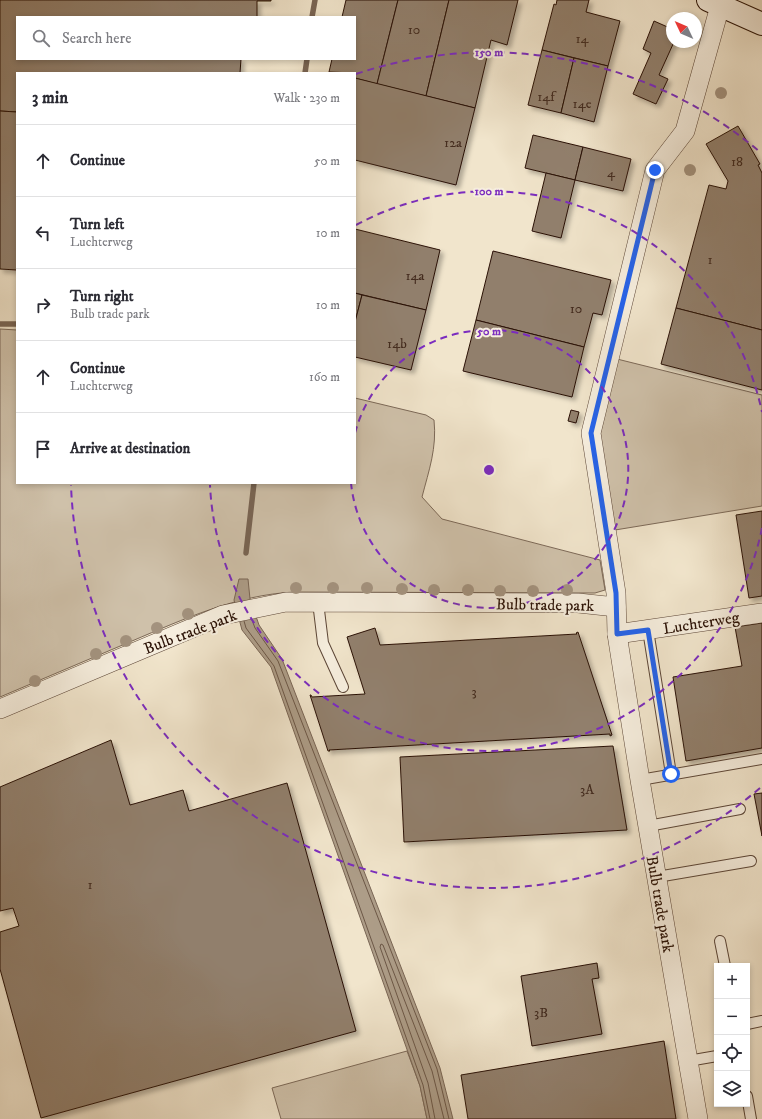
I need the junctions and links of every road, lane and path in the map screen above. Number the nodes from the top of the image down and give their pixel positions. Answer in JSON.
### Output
{"nodes":[{"id":1,"x":714,"y":3,"type":"edge"},
{"id":2,"x":762,"y":24,"type":"edge"},
{"id":3,"x":318,"y":602,"type":"junction"},
{"id":4,"x":616,"y":607,"type":"junction"},
{"id":5,"x":762,"y":612,"type":"edge"},
{"id":6,"x":648,"y":630,"type":"junction"},
{"id":7,"x":617,"y":634,"type":"junction"},
{"id":8,"x":343,"y":688,"type":"dead end"},
{"id":9,"x":0,"y":710,"type":"edge"},
{"id":10,"x":762,"y":759,"type":"edge"},
{"id":11,"x":671,"y":774,"type":"junction"},
{"id":12,"x":640,"y":780,"type":"junction"},
{"id":13,"x":740,"y":809,"type":"dead end"},
{"id":14,"x":648,"y":826,"type":"junction"},
{"id":15,"x":751,"y":861,"type":"dead end"},
{"id":16,"x":657,"y":877,"type":"junction"},
{"id":17,"x":720,"y":941,"type":"dead end"},
{"id":18,"x":724,"y":963,"type":"edge"},
{"id":19,"x":762,"y":1022,"type":"edge"},
{"id":20,"x":750,"y":1024,"type":"edge"},
{"id":21,"x":714,"y":1057,"type":"edge"},
{"id":22,"x":688,"y":1061,"type":"junction"},
{"id":23,"x":749,"y":1107,"type":"edge"},
{"id":24,"x":698,"y":1119,"type":"edge"},
{"id":25,"x":751,"y":1119,"type":"edge"}],
"edges":[{"from":1,"to":2,"type":"main road"},
{"from":1,"to":4,"type":"street"},
{"from":3,"to":4,"type":"street","name":"Bulb trade park"},
{"from":3,"to":8,"type":"lane"},
{"from":3,"to":9,"type":"street","name":"Bulb trade park"},
{"from":4,"to":7,"type":"street","name":"Bulb trade park"},
{"from":5,"to":6,"type":"street","name":"Luchterweg"},
{"from":6,"to":7,"type":"street","name":"Luchterweg"},
{"from":6,"to":11,"type":"lane"},
{"from":7,"to":12,"type":"street","name":"Bulb trade park"},
{"from":10,"to":11,"type":"lane"},
{"from":11,"to":12,"type":"lane"},
{"from":12,"to":14,"type":"street","name":"Bulb trade park"},
{"from":13,"to":14,"type":"lane"},
{"from":14,"to":16,"type":"street","name":"Bulb trade park"},
{"from":15,"to":16,"type":"lane"},
{"from":16,"to":22,"type":"street","name":"Bulb trade park"},
{"from":17,"to":18,"type":"lane"},
{"from":19,"to":20,"type":"lane"},
{"from":21,"to":22,"type":"lane"},
{"from":22,"to":24,"type":"street","name":"Bulb trade park"},
{"from":23,"to":25,"type":"lane"}]}
